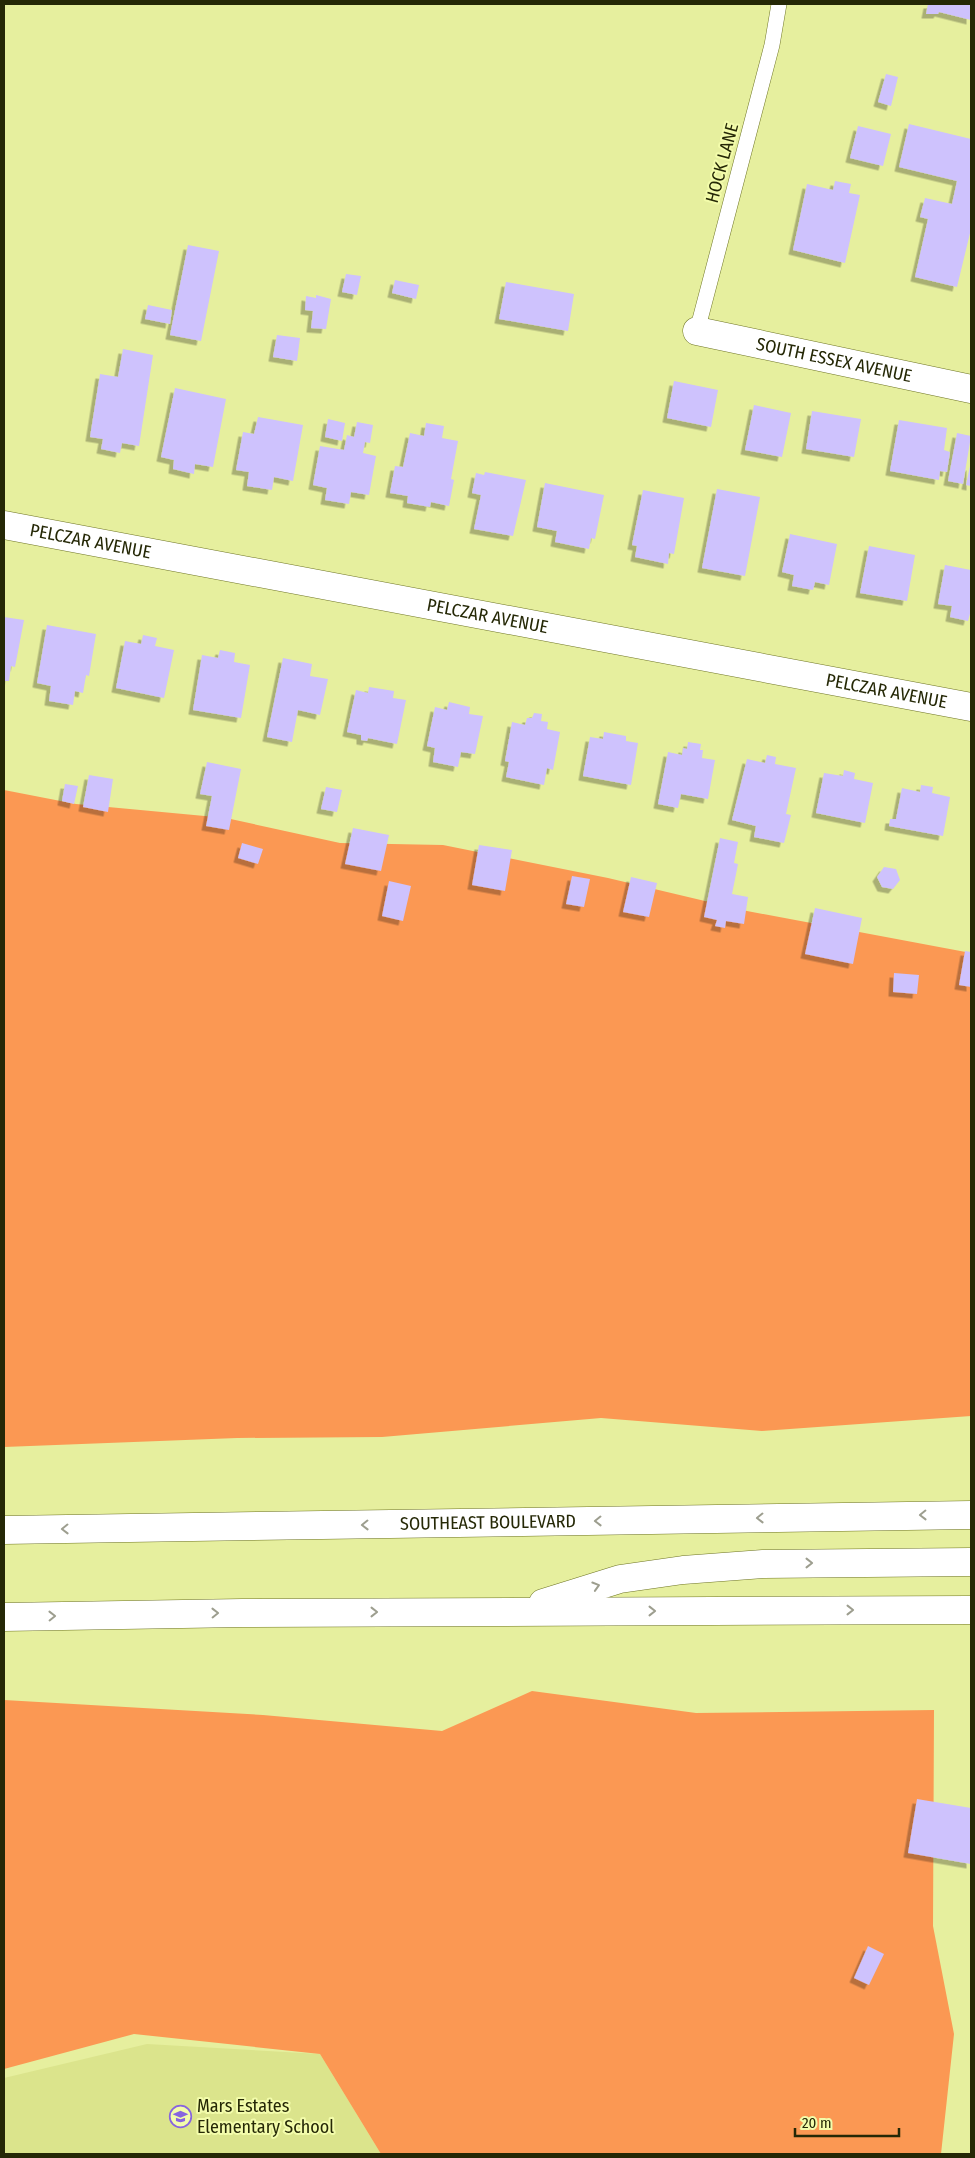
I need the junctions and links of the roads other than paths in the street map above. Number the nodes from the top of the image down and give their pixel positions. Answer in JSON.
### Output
{"nodes":[{"id":1,"x":780,"y":4,"type":"edge"},
{"id":2,"x":697,"y":331,"type":"joint"},
{"id":3,"x":971,"y":389,"type":"edge"},
{"id":4,"x":4,"y":525,"type":"edge"},
{"id":5,"x":971,"y":707,"type":"edge"},
{"id":6,"x":971,"y":1515,"type":"edge"},
{"id":7,"x":4,"y":1530,"type":"edge"},
{"id":8,"x":971,"y":1562,"type":"edge"},
{"id":9,"x":971,"y":1610,"type":"edge"},
{"id":10,"x":516,"y":1612,"type":"junction"},
{"id":11,"x":4,"y":1617,"type":"edge"}],
"edges":[{"from":1,"to":2,"type":"lane","name":"HOCK LANE"},
{"from":2,"to":3,"type":"main road","name":"SOUTH ESSEX AVENUE"},
{"from":4,"to":5,"type":"main road","name":"PELCZAR AVENUE"},
{"from":6,"to":7,"type":"main road","name":"SOUTHEAST BOULEVARD","one_way":true},
{"from":10,"to":8,"type":"main road","one_way":true},
{"from":10,"to":9,"type":"main road","one_way":true},
{"from":11,"to":10,"type":"main road","one_way":true}]}
